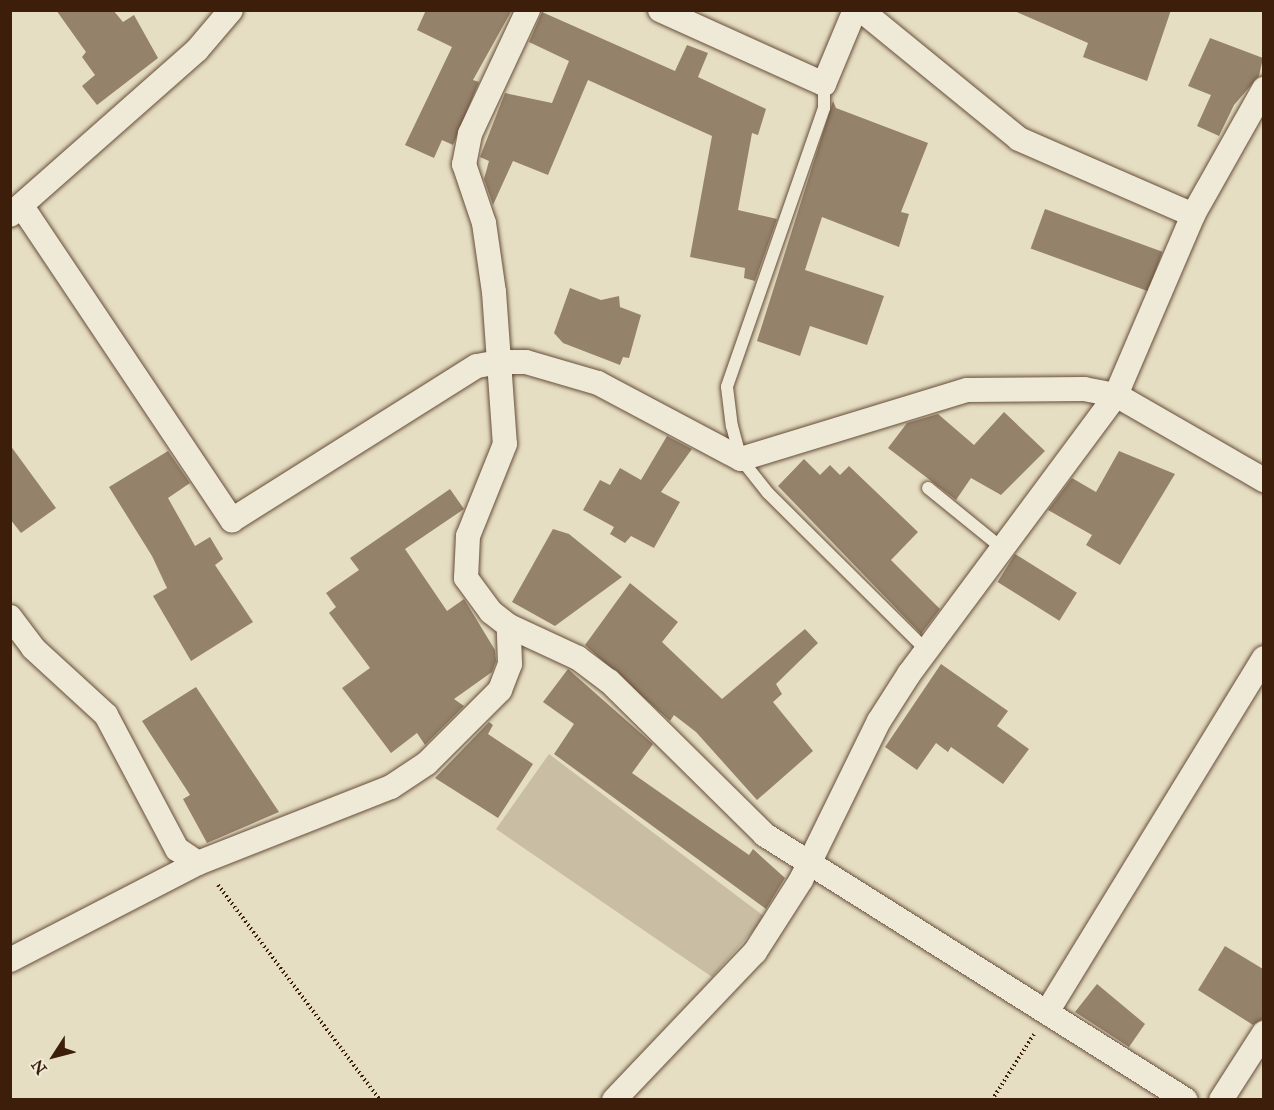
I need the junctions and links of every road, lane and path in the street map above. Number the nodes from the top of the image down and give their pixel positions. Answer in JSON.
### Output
{"nodes":[{"id":1,"x":528,"y":10,"type":"edge"},
{"id":2,"x":660,"y":10,"type":"edge"},
{"id":3,"x":855,"y":10,"type":"edge"},
{"id":4,"x":861,"y":10,"type":"edge"},
{"id":5,"x":227,"y":12,"type":"edge"},
{"id":6,"x":824,"y":84,"type":"junction"},
{"id":7,"x":1263,"y":89,"type":"edge"},
{"id":8,"x":17,"y":212,"type":"edge"},
{"id":9,"x":1193,"y":215,"type":"junction"},
{"id":10,"x":499,"y":362,"type":"junction"},
{"id":11,"x":1116,"y":395,"type":"junction"},
{"id":12,"x":741,"y":459,"type":"junction"},
{"id":13,"x":1263,"y":480,"type":"edge"},
{"id":14,"x":928,"y":488,"type":"dead end"},
{"id":15,"x":1003,"y":549,"type":"junction"},
{"id":16,"x":10,"y":617,"type":"edge"},
{"id":17,"x":509,"y":626,"type":"junction"},
{"id":18,"x":927,"y":651,"type":"junction"},
{"id":19,"x":1263,"y":657,"type":"edge"},
{"id":20,"x":809,"y":858,"type":"junction"},
{"id":21,"x":198,"y":863,"type":"junction"},
{"id":22,"x":10,"y":960,"type":"edge"},
{"id":23,"x":1047,"y":1012,"type":"junction"},
{"id":24,"x":1263,"y":1032,"type":"edge"},
{"id":25,"x":380,"y":1100,"type":"edge"},
{"id":26,"x":614,"y":1100,"type":"edge"},
{"id":27,"x":992,"y":1100,"type":"edge"},
{"id":28,"x":1185,"y":1100,"type":"edge"},
{"id":29,"x":1221,"y":1100,"type":"edge"}],
"edges":[{"from":1,"to":10,"type":"street"},
{"from":2,"to":6,"type":"street"},
{"from":3,"to":6,"type":"street"},
{"from":4,"to":9,"type":"street"},
{"from":5,"to":8,"type":"street"},
{"from":6,"to":12,"type":"lane"},
{"from":7,"to":9,"type":"street"},
{"from":8,"to":10,"type":"street"},
{"from":9,"to":11,"type":"street"},
{"from":10,"to":12,"type":"street"},
{"from":10,"to":17,"type":"street"},
{"from":11,"to":12,"type":"street"},
{"from":11,"to":13,"type":"street"},
{"from":11,"to":15,"type":"street"},
{"from":12,"to":18,"type":"lane"},
{"from":14,"to":15,"type":"lane"},
{"from":15,"to":18,"type":"street"},
{"from":16,"to":21,"type":"street"},
{"from":17,"to":20,"type":"street"},
{"from":17,"to":21,"type":"street"},
{"from":18,"to":20,"type":"street"},
{"from":19,"to":23,"type":"street"},
{"from":20,"to":23,"type":"street"},
{"from":20,"to":26,"type":"street"},
{"from":21,"to":22,"type":"street"},
{"from":21,"to":25,"type":"path"},
{"from":23,"to":27,"type":"path"},
{"from":23,"to":28,"type":"street"},
{"from":24,"to":29,"type":"street"}]}
